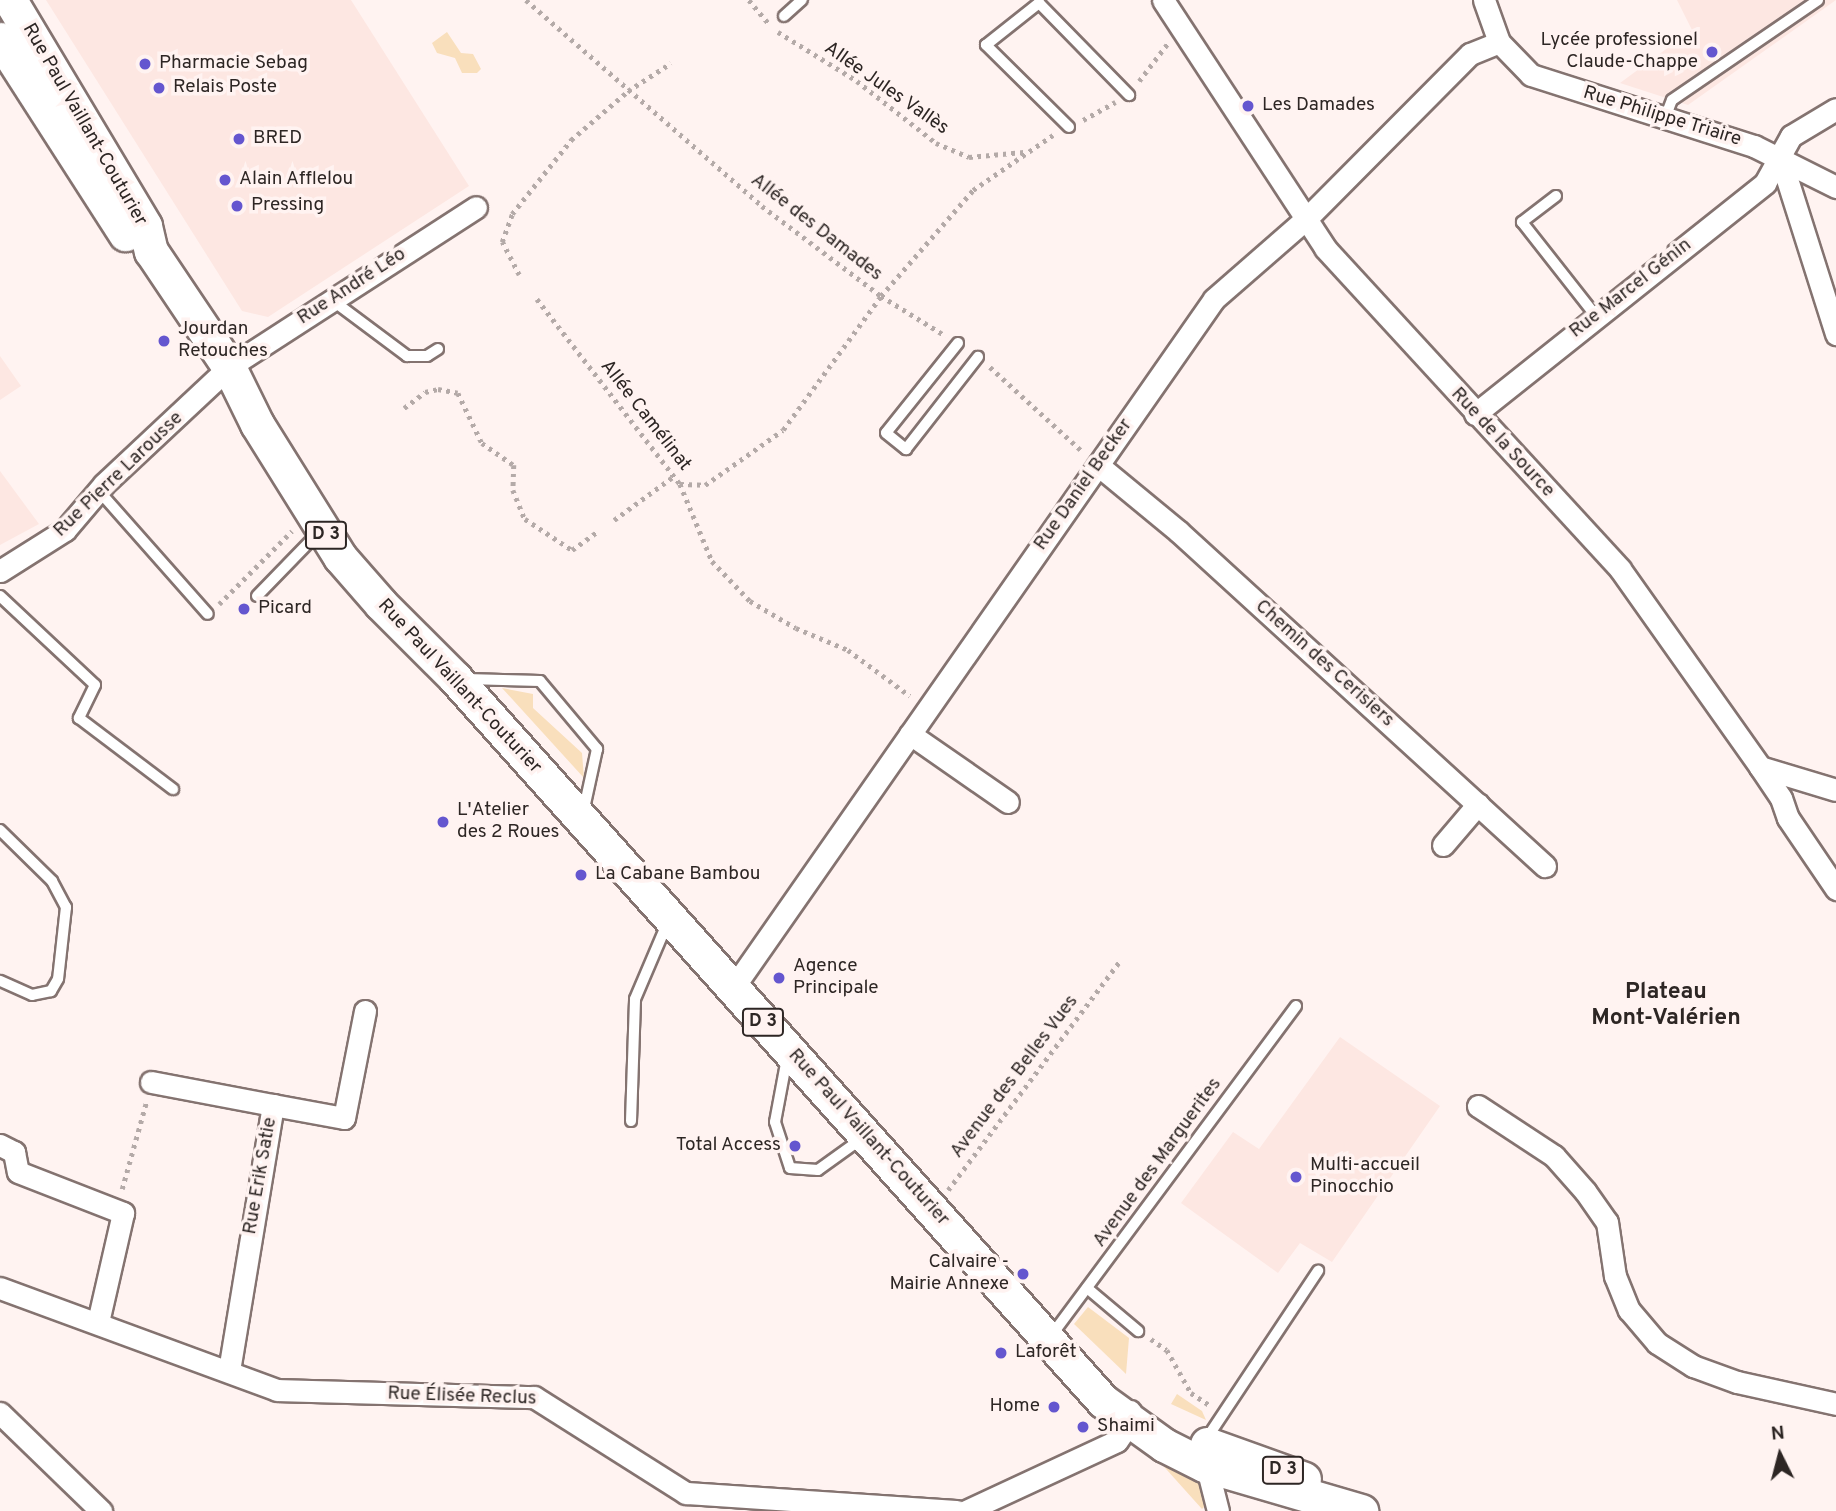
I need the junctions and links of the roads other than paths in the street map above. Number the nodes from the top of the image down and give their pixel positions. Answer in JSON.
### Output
{"nodes":[{"id":1,"x":10,"y":0,"type":"edge"},
{"id":2,"x":802,"y":0,"type":"edge"},
{"id":3,"x":1163,"y":0,"type":"edge"},
{"id":4,"x":1484,"y":0,"type":"edge"},
{"id":5,"x":1818,"y":0,"type":"edge"},
{"id":6,"x":784,"y":16,"type":"dead end"},
{"id":7,"x":0,"y":39,"type":"edge"},
{"id":8,"x":1499,"y":42,"type":"junction"},
{"id":9,"x":1129,"y":95,"type":"road end"},
{"id":10,"x":1836,"y":109,"type":"edge"},
{"id":11,"x":1665,"y":118,"type":"junction"},
{"id":12,"x":1069,"y":127,"type":"road end"},
{"id":13,"x":1780,"y":157,"type":"junction"},
{"id":14,"x":1836,"y":187,"type":"edge"},
{"id":15,"x":1556,"y":195,"type":"dead end"},
{"id":16,"x":476,"y":207,"type":"dead end"},
{"id":17,"x":1307,"y":218,"type":"junction"},
{"id":18,"x":151,"y":251,"type":"junction"},
{"id":19,"x":332,"y":300,"type":"junction"},
{"id":20,"x":1596,"y":316,"type":"junction"},
{"id":21,"x":1836,"y":334,"type":"edge"},
{"id":22,"x":957,"y":343,"type":"road end"},
{"id":23,"x":438,"y":349,"type":"dead end"},
{"id":24,"x":978,"y":357,"type":"road end"},
{"id":25,"x":229,"y":367,"type":"junction"},
{"id":26,"x":1475,"y":414,"type":"junction"},
{"id":27,"x":1098,"y":465,"type":"junction"},
{"id":28,"x":99,"y":491,"type":"junction"},
{"id":29,"x":316,"y":520,"type":"junction"},
{"id":30,"x":1,"y":569,"type":"edge"},
{"id":31,"x":0,"y":596,"type":"edge"},
{"id":32,"x":257,"y":596,"type":"dead end"},
{"id":33,"x":208,"y":614,"type":"road end"},
{"id":34,"x":455,"y":678,"type":"junction"},
{"id":35,"x":910,"y":734,"type":"junction"},
{"id":36,"x":1760,"y":767,"type":"junction"},
{"id":37,"x":173,"y":789,"type":"dead end"},
{"id":38,"x":1836,"y":790,"type":"edge"},
{"id":39,"x":1008,"y":802,"type":"dead end"},
{"id":40,"x":1478,"y":804,"type":"junction"},
{"id":41,"x":582,"y":820,"type":"junction"},
{"id":42,"x":0,"y":830,"type":"edge"},
{"id":43,"x":1443,"y":845,"type":"dead end"},
{"id":44,"x":1545,"y":866,"type":"dead end"},
{"id":45,"x":1836,"y":888,"type":"edge"},
{"id":46,"x":670,"y":917,"type":"junction"},
{"id":47,"x":0,"y":981,"type":"edge"},
{"id":48,"x":733,"y":988,"type":"junction"},
{"id":49,"x":1296,"y":1006,"type":"dead end"},
{"id":50,"x":365,"y":1011,"type":"dead end"},
{"id":51,"x":788,"y":1049,"type":"junction"},
{"id":52,"x":151,"y":1082,"type":"road end"},
{"id":53,"x":273,"y":1105,"type":"junction"},
{"id":54,"x":1478,"y":1106,"type":"dead end"},
{"id":55,"x":631,"y":1121,"type":"dead end"},
{"id":56,"x":867,"y":1135,"type":"junction"},
{"id":57,"x":0,"y":1145,"type":"edge"},
{"id":58,"x":1318,"y":1271,"type":"dead end"},
{"id":59,"x":0,"y":1288,"type":"edge"},
{"id":60,"x":1087,"y":1288,"type":"junction"},
{"id":61,"x":98,"y":1322,"type":"junction"},
{"id":62,"x":1138,"y":1331,"type":"road end"},
{"id":63,"x":1047,"y":1340,"type":"junction"},
{"id":64,"x":229,"y":1370,"type":"junction"},
{"id":65,"x":1836,"y":1404,"type":"edge"},
{"id":66,"x":1130,"y":1412,"type":"junction"},
{"id":67,"x":0,"y":1413,"type":"edge"},
{"id":68,"x":1204,"y":1454,"type":"junction"},
{"id":69,"x":1359,"y":1510,"type":"edge"},
{"id":70,"x":101,"y":1511,"type":"edge"},
{"id":71,"x":956,"y":1511,"type":"edge"},
{"id":72,"x":966,"y":1511,"type":"edge"},
{"id":73,"x":1218,"y":1511,"type":"edge"}],
"edges":[{"from":1,"to":18,"type":"main road","name":"Rue Paul Vaillant-Couturier","number":"D 3"},
{"from":2,"to":6,"type":"lane"},
{"from":3,"to":17,"type":"street","name":"Rue de la Source"},
{"from":4,"to":8,"type":"street","name":"Rue Philippe Triaire"},
{"from":5,"to":11,"type":"lane"},
{"from":7,"to":18,"type":"main road","name":"Rue Paul Vaillant-Couturier","number":"D 3"},
{"from":8,"to":11,"type":"street","name":"Rue Philippe Triaire"},
{"from":8,"to":17,"type":"street","name":"Rue Daniel Becker"},
{"from":9,"to":12,"type":"lane"},
{"from":10,"to":13,"type":"street","name":"Rue Marcel Génin"},
{"from":11,"to":13,"type":"street","name":"Rue Philippe Triaire"},
{"from":13,"to":14,"type":"street","name":"Rue Philippe Triaire"},
{"from":13,"to":20,"type":"street","name":"Rue Marcel Génin"},
{"from":13,"to":21,"type":"street"},
{"from":15,"to":20,"type":"lane"},
{"from":16,"to":19,"type":"street","name":"Rue André Léo"},
{"from":17,"to":26,"type":"street","name":"Rue de la Source"},
{"from":17,"to":27,"type":"street","name":"Rue Daniel Becker"},
{"from":18,"to":25,"type":"main road","name":"Rue Paul Vaillant-Couturier","number":"D 3"},
{"from":19,"to":23,"type":"lane"},
{"from":19,"to":25,"type":"street","name":"Rue André Léo"},
{"from":20,"to":26,"type":"street","name":"Rue Marcel Génin"},
{"from":22,"to":24,"type":"lane"},
{"from":25,"to":28,"type":"street","name":"Rue Pierre Larousse"},
{"from":25,"to":29,"type":"main road","name":"Rue Paul Vaillant-Couturier","number":"D 3"},
{"from":26,"to":36,"type":"street","name":"Rue de la Source"},
{"from":27,"to":35,"type":"street","name":"Rue Daniel Becker"},
{"from":27,"to":40,"type":"street","name":"Chemin des Cerisiers"},
{"from":28,"to":30,"type":"street","name":"Rue Pierre Larousse"},
{"from":28,"to":33,"type":"lane"},
{"from":29,"to":32,"type":"lane"},
{"from":29,"to":34,"type":"main road","name":"Rue Paul Vaillant-Couturier","number":"D 3"},
{"from":31,"to":37,"type":"lane"},
{"from":34,"to":41,"type":"main road","name":"Rue Paul Vaillant-Couturier","number":"D 3"},
{"from":34,"to":41,"type":"lane"},
{"from":35,"to":39,"type":"street"},
{"from":35,"to":48,"type":"street","name":"Rue Daniel Becker"},
{"from":36,"to":38,"type":"street"},
{"from":36,"to":45,"type":"street","name":"Rue de la Source"},
{"from":40,"to":43,"type":"street"},
{"from":40,"to":44,"type":"street","name":"Chemin des Cerisiers"},
{"from":41,"to":46,"type":"main road","name":"Rue Paul Vaillant-Couturier","number":"D 3"},
{"from":42,"to":47,"type":"lane"},
{"from":46,"to":48,"type":"main road","name":"Rue Paul Vaillant-Couturier","number":"D 3"},
{"from":46,"to":55,"type":"lane"},
{"from":48,"to":51,"type":"main road","name":"Rue Paul Vaillant-Couturier","number":"D 3"},
{"from":49,"to":60,"type":"lane","name":"Avenue des Marguerites"},
{"from":50,"to":53,"type":"street"},
{"from":51,"to":56,"type":"main road","name":"Rue Paul Vaillant-Couturier","number":"D 3"},
{"from":51,"to":56,"type":"lane"},
{"from":52,"to":53,"type":"street","name":"Rue Erik Satie"},
{"from":53,"to":64,"type":"street","name":"Rue Erik Satie"},
{"from":54,"to":65,"type":"street"},
{"from":56,"to":63,"type":"main road","name":"Rue Paul Vaillant-Couturier","number":"D 3"},
{"from":57,"to":61,"type":"street"},
{"from":58,"to":68,"type":"lane"},
{"from":59,"to":61,"type":"street","name":"Rue Élisée Reclus"},
{"from":60,"to":62,"type":"lane"},
{"from":60,"to":63,"type":"lane","name":"Avenue des Marguerites"},
{"from":61,"to":64,"type":"street","name":"Rue Élisée Reclus"},
{"from":63,"to":66,"type":"main road","name":"Rue Paul Vaillant-Couturier","number":"D 3"},
{"from":64,"to":71,"type":"street","name":"Rue Élisée Reclus"},
{"from":66,"to":68,"type":"main road","name":"Rue Paul Vaillant-Couturier","number":"D 3"},
{"from":66,"to":72,"type":"street"},
{"from":67,"to":70,"type":"street"},
{"from":68,"to":69,"type":"main road","name":"Rue Paul Vaillant-Couturier","number":"D 3"},
{"from":68,"to":73,"type":"street"}]}
